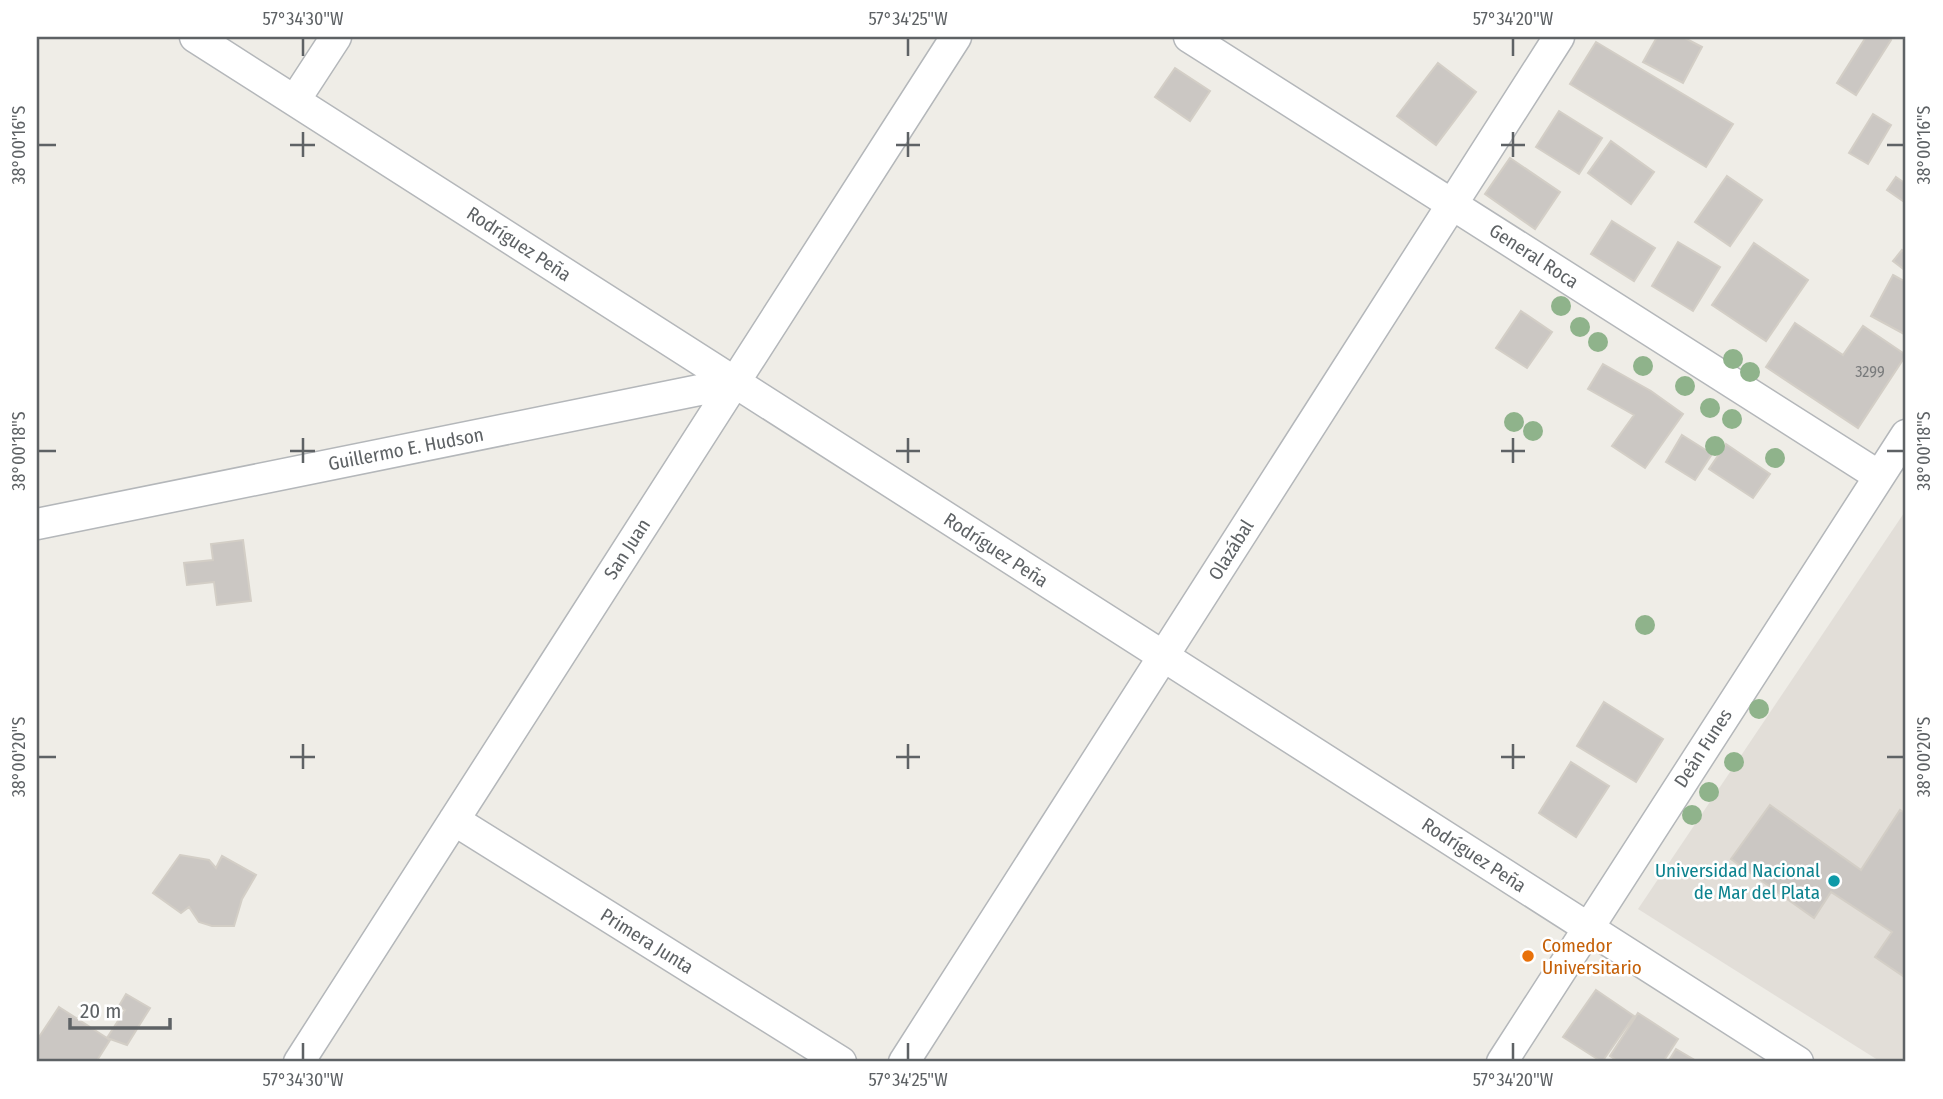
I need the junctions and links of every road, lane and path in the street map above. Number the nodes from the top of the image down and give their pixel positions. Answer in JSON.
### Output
{"nodes":[{"id":1,"x":195,"y":37,"type":"edge"},
{"id":2,"x":335,"y":37,"type":"edge"},
{"id":3,"x":956,"y":37,"type":"edge"},
{"id":4,"x":1189,"y":37,"type":"edge"},
{"id":5,"x":1559,"y":37,"type":"edge"},
{"id":6,"x":295,"y":100,"type":"junction"},
{"id":7,"x":1451,"y":203,"type":"junction"},
{"id":8,"x":734,"y":383,"type":"junction"},
{"id":9,"x":1906,"y":435,"type":"edge"},
{"id":10,"x":1879,"y":476,"type":"junction"},
{"id":11,"x":37,"y":524,"type":"edge"},
{"id":12,"x":1163,"y":657,"type":"junction"},
{"id":13,"x":454,"y":820,"type":"junction"},
{"id":14,"x":1587,"y":928,"type":"junction"},
{"id":15,"x":299,"y":1062,"type":"edge"},
{"id":16,"x":841,"y":1062,"type":"edge"},
{"id":17,"x":904,"y":1062,"type":"edge"},
{"id":18,"x":1502,"y":1062,"type":"edge"},
{"id":19,"x":1798,"y":1062,"type":"edge"}],
"edges":[{"from":1,"to":6,"type":"street","name":"Rodríguez Peña"},
{"from":2,"to":6,"type":"street"},
{"from":3,"to":8,"type":"street","name":"San Juan"},
{"from":4,"to":7,"type":"street","name":"General Roca"},
{"from":5,"to":7,"type":"street","name":"Olazábal"},
{"from":6,"to":8,"type":"street","name":"Rodríguez Peña"},
{"from":7,"to":10,"type":"street","name":"General Roca"},
{"from":7,"to":12,"type":"street","name":"Olazábal"},
{"from":8,"to":11,"type":"street","name":"Guillermo E. Hudson"},
{"from":8,"to":12,"type":"street","name":"Rodríguez Peña"},
{"from":8,"to":13,"type":"street","name":"San Juan"},
{"from":9,"to":10,"type":"street","name":"Deán Funes"},
{"from":10,"to":14,"type":"street","name":"Deán Funes"},
{"from":12,"to":14,"type":"street","name":"Rodríguez Peña"},
{"from":12,"to":17,"type":"street","name":"Olazábal"},
{"from":13,"to":15,"type":"street","name":"San Juan"},
{"from":13,"to":16,"type":"street","name":"Primera Junta"},
{"from":14,"to":18,"type":"street","name":"Deán Funes"},
{"from":14,"to":19,"type":"street","name":"Rodríguez Peña"}]}
